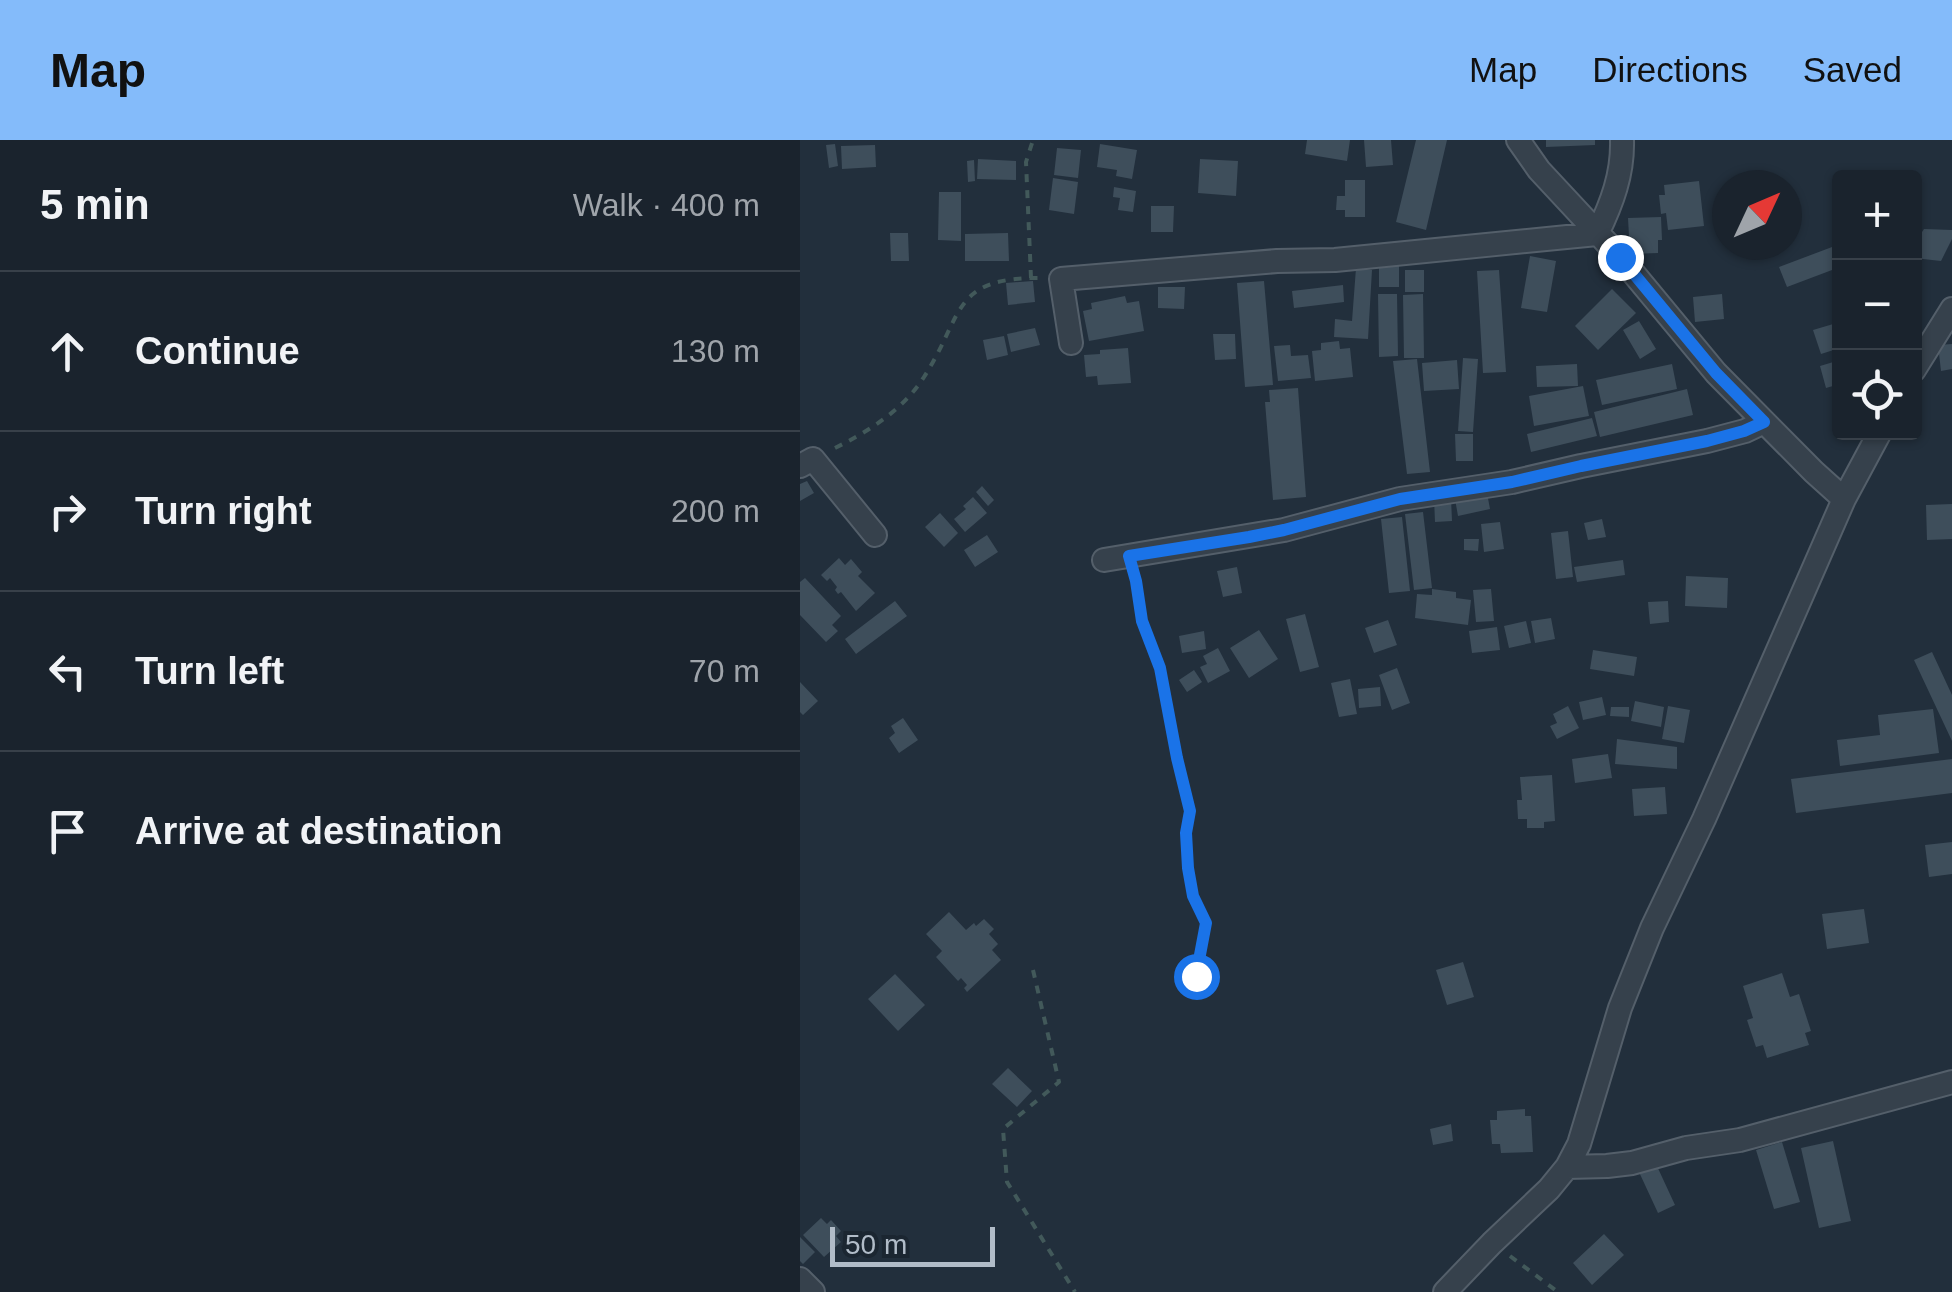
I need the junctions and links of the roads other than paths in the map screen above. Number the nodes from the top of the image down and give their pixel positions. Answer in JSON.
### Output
{"nodes":[{"id":1,"x":1518,"y":140,"type":"edge"},
{"id":2,"x":1622,"y":140,"type":"edge"},
{"id":3,"x":1597,"y":234,"type":"junction"},
{"id":4,"x":1952,"y":309,"type":"edge"},
{"id":5,"x":1071,"y":344,"type":"dead end"},
{"id":6,"x":1922,"y":357,"type":"edge"},
{"id":7,"x":1764,"y":422,"type":"junction"},
{"id":8,"x":1876,"y":440,"type":"edge"},
{"id":9,"x":806,"y":463,"type":"edge"},
{"id":10,"x":1844,"y":499,"type":"junction"},
{"id":11,"x":875,"y":535,"type":"dead end"},
{"id":12,"x":1104,"y":560,"type":"dead end"},
{"id":13,"x":1952,"y":1082,"type":"edge"},
{"id":14,"x":1567,"y":1166,"type":"junction"},
{"id":15,"x":800,"y":1280,"type":"edge"},
{"id":16,"x":813,"y":1292,"type":"edge"},
{"id":17,"x":1445,"y":1292,"type":"edge"}],
"edges":[{"from":1,"to":3,"type":"street"},
{"from":2,"to":3,"type":"street"},
{"from":3,"to":5,"type":"street"},
{"from":3,"to":7,"type":"street"},
{"from":4,"to":6,"type":"street"},
{"from":7,"to":10,"type":"street"},
{"from":7,"to":12,"type":"street"},
{"from":8,"to":10,"type":"street"},
{"from":9,"to":11,"type":"street"},
{"from":10,"to":14,"type":"street"},
{"from":13,"to":14,"type":"street"},
{"from":14,"to":17,"type":"street"},
{"from":15,"to":16,"type":"street"}]}
